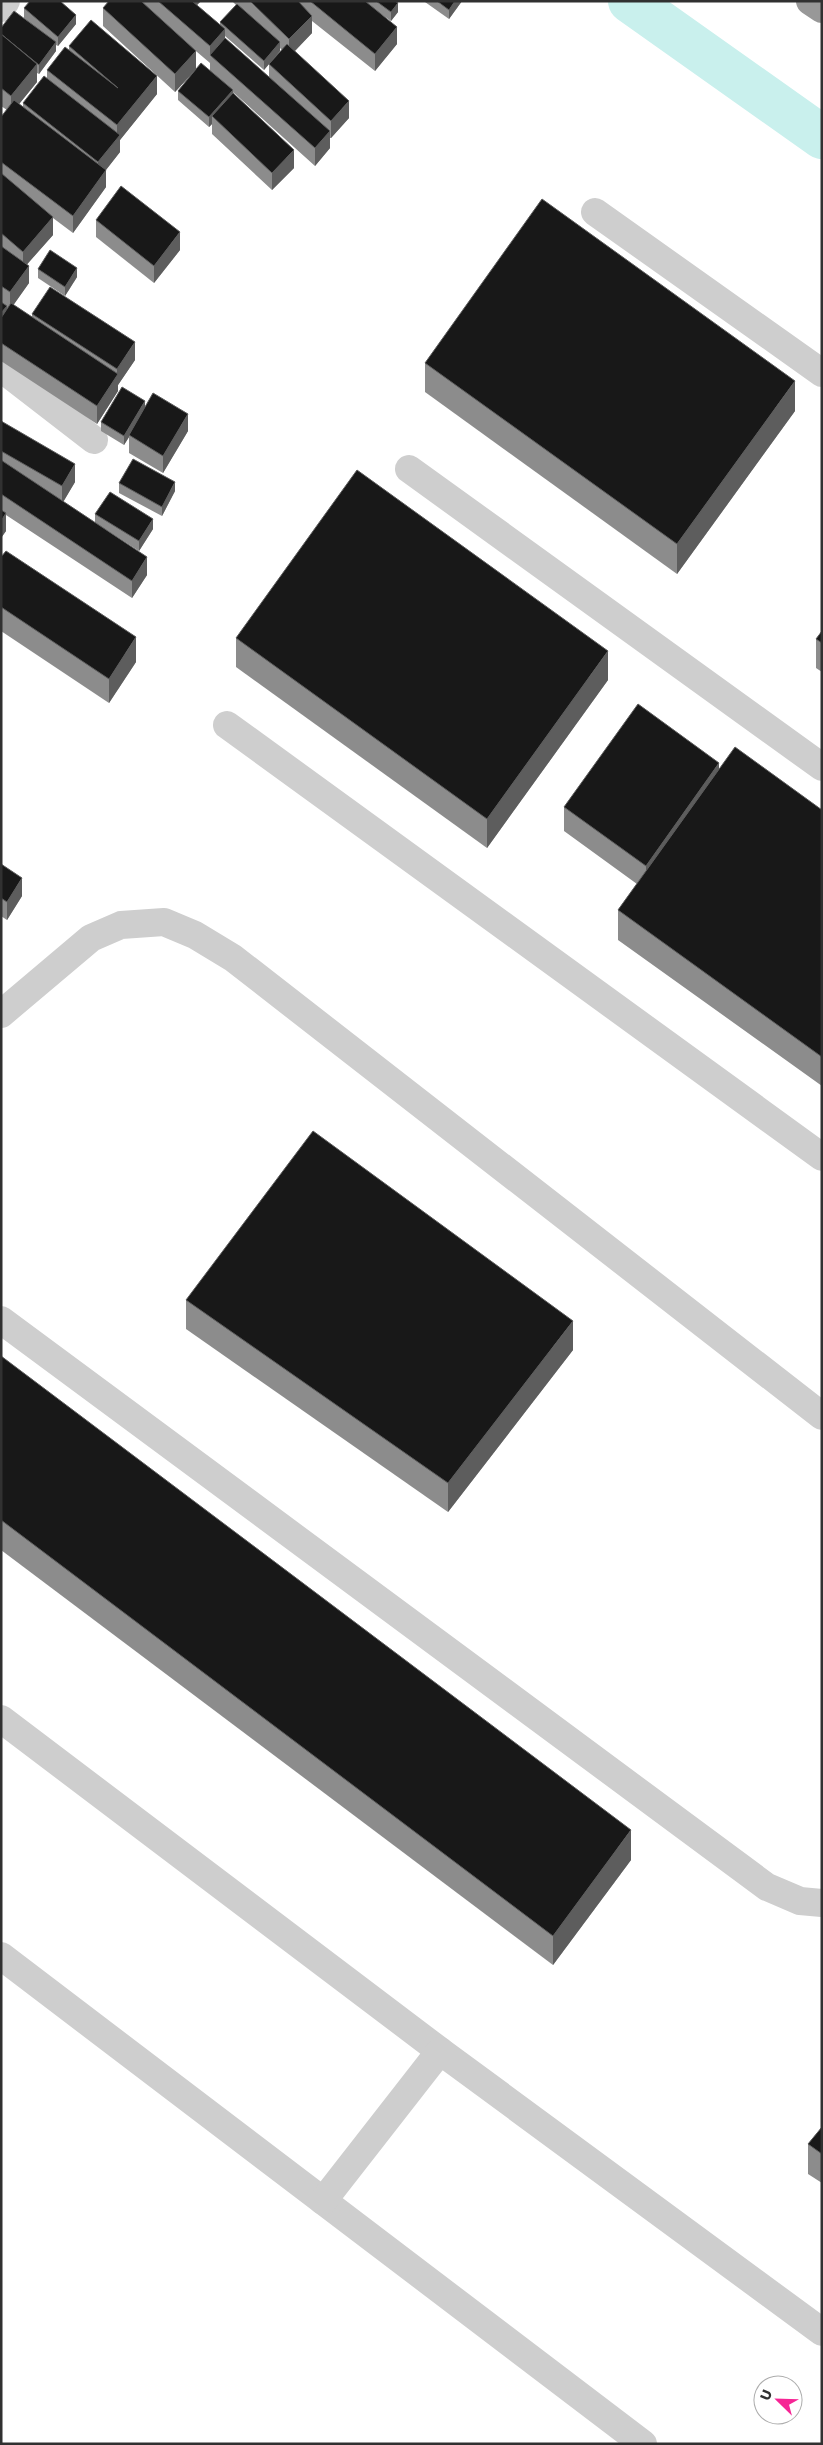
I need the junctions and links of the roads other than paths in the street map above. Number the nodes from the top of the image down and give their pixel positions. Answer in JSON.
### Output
{"nodes":[{"id":1,"x":6,"y":1,"type":"edge"},
{"id":2,"x":810,"y":1,"type":"edge"},
{"id":3,"x":1,"y":8,"type":"edge"},
{"id":4,"x":822,"y":9,"type":"edge"},
{"id":5,"x":595,"y":212,"type":"dead end"},
{"id":6,"x":1,"y":368,"type":"edge"},
{"id":7,"x":822,"y":373,"type":"edge"},
{"id":8,"x":94,"y":440,"type":"dead end"},
{"id":9,"x":409,"y":469,"type":"dead end"},
{"id":10,"x":227,"y":725,"type":"dead end"},
{"id":11,"x":822,"y":767,"type":"edge"},
{"id":12,"x":1,"y":1014,"type":"edge"},
{"id":13,"x":822,"y":1157,"type":"edge"},
{"id":14,"x":1,"y":1320,"type":"edge"},
{"id":15,"x":822,"y":1416,"type":"edge"},
{"id":16,"x":1,"y":1719,"type":"edge"},
{"id":17,"x":822,"y":1902,"type":"edge"},
{"id":18,"x":1,"y":1956,"type":"edge"},
{"id":19,"x":440,"y":2050,"type":"junction"},
{"id":20,"x":323,"y":2201,"type":"junction"},
{"id":21,"x":822,"y":2332,"type":"edge"},
{"id":22,"x":643,"y":2444,"type":"edge"}],
"edges":[{"from":1,"to":3,"type":"street"},
{"from":2,"to":4,"type":"highway"},
{"from":5,"to":7,"type":"street"},
{"from":6,"to":8,"type":"street"},
{"from":9,"to":11,"type":"street"},
{"from":10,"to":13,"type":"street"},
{"from":12,"to":15,"type":"street"},
{"from":14,"to":17,"type":"street"},
{"from":16,"to":19,"type":"street"},
{"from":18,"to":20,"type":"street"},
{"from":19,"to":20,"type":"street"},
{"from":19,"to":21,"type":"street"},
{"from":20,"to":22,"type":"street"}]}
